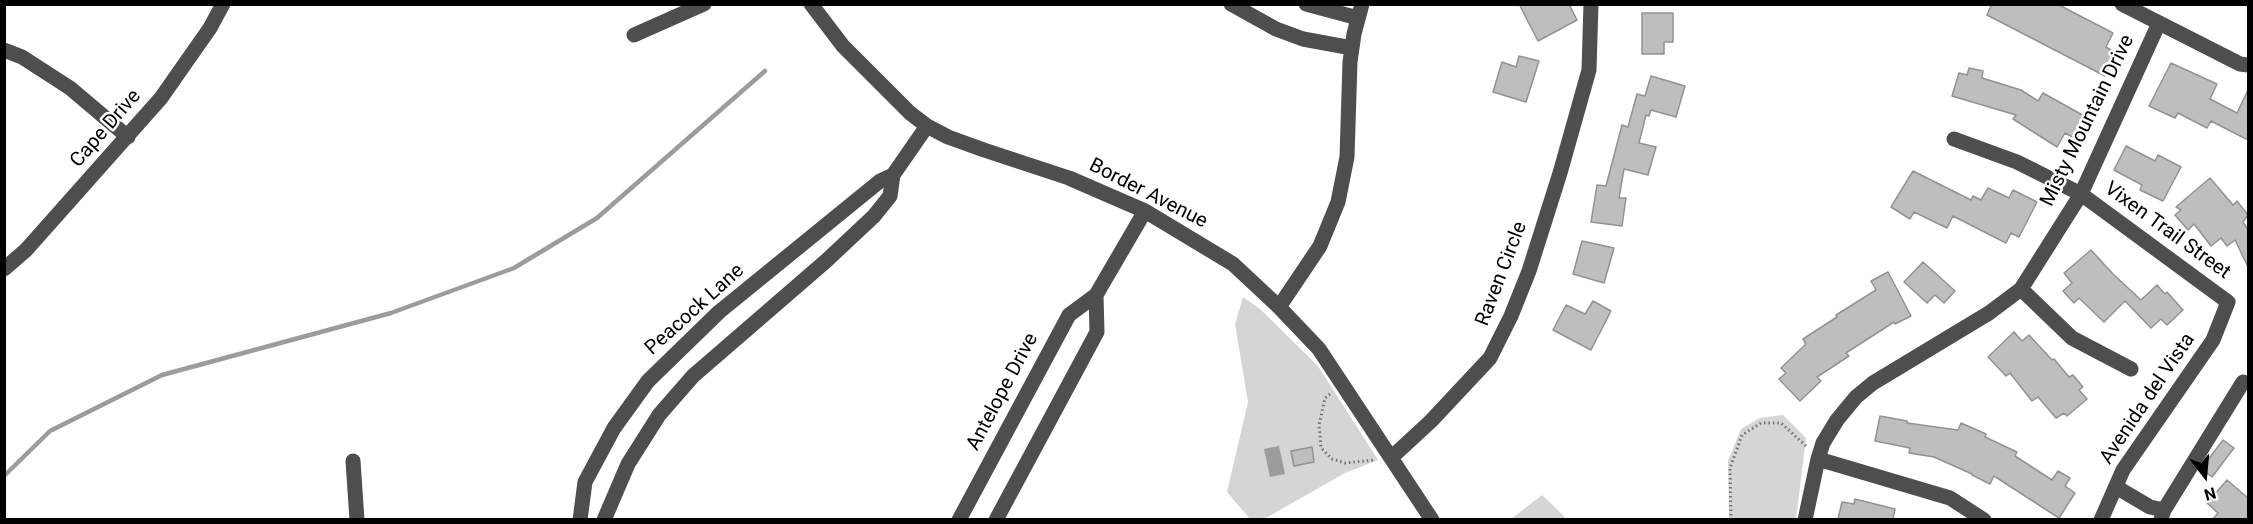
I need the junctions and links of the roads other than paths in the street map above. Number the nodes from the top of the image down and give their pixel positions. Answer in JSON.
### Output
{"nodes":[{"id":1,"x":223,"y":4,"type":"edge"},
{"id":2,"x":704,"y":4,"type":"edge"},
{"id":3,"x":811,"y":4,"type":"edge"},
{"id":4,"x":1231,"y":4,"type":"edge"},
{"id":5,"x":1306,"y":4,"type":"edge"},
{"id":6,"x":1591,"y":4,"type":"edge"},
{"id":7,"x":2122,"y":4,"type":"edge"},
{"id":8,"x":1360,"y":11,"type":"edge"},
{"id":9,"x":2159,"y":23,"type":"junction"},
{"id":10,"x":634,"y":35,"type":"dead end"},
{"id":11,"x":1352,"y":48,"type":"junction"},
{"id":12,"x":4,"y":50,"type":"edge"},
{"id":13,"x":2248,"y":65,"type":"edge"},
{"id":14,"x":927,"y":126,"type":"junction"},
{"id":15,"x":128,"y":137,"type":"junction"},
{"id":16,"x":1954,"y":139,"type":"dead end"},
{"id":17,"x":893,"y":175,"type":"junction"},
{"id":18,"x":2080,"y":194,"type":"junction"},
{"id":19,"x":1145,"y":211,"type":"junction"},
{"id":20,"x":4,"y":269,"type":"edge"},
{"id":21,"x":2021,"y":289,"type":"junction"},
{"id":22,"x":1096,"y":295,"type":"junction"},
{"id":23,"x":2228,"y":302,"type":"joint"},
{"id":24,"x":1279,"y":307,"type":"junction"},
{"id":25,"x":677,"y":353,"type":"junction"},
{"id":26,"x":2131,"y":369,"type":"dead end"},
{"id":27,"x":695,"y":374,"type":"junction"},
{"id":28,"x":2243,"y":382,"type":"dead end"},
{"id":29,"x":1392,"y":457,"type":"junction"},
{"id":30,"x":1818,"y":459,"type":"junction"},
{"id":31,"x":353,"y":461,"type":"dead end"},
{"id":32,"x":2116,"y":487,"type":"junction"},
{"id":33,"x":2162,"y":515,"type":"edge"},
{"id":34,"x":357,"y":519,"type":"edge"},
{"id":35,"x":580,"y":519,"type":"edge"},
{"id":36,"x":604,"y":519,"type":"edge"},
{"id":37,"x":959,"y":519,"type":"edge"},
{"id":38,"x":996,"y":519,"type":"edge"},
{"id":39,"x":1432,"y":519,"type":"edge"},
{"id":40,"x":1805,"y":519,"type":"edge"},
{"id":41,"x":1984,"y":519,"type":"edge"},
{"id":42,"x":2101,"y":519,"type":"edge"}],
"edges":[{"from":1,"to":15,"type":"street","name":"Cape Drive"},
{"from":2,"to":10,"type":"street"},
{"from":3,"to":14,"type":"street","name":"Border Avenue"},
{"from":4,"to":11,"type":"street"},
{"from":5,"to":8,"type":"street"},
{"from":6,"to":29,"type":"street","name":"Raven Circle"},
{"from":7,"to":9,"type":"street"},
{"from":8,"to":11,"type":"street"},
{"from":9,"to":13,"type":"street"},
{"from":9,"to":18,"type":"street","name":"Misty Mountain Drive"},
{"from":11,"to":24,"type":"street"},
{"from":12,"to":15,"type":"street"},
{"from":14,"to":17,"type":"street","name":"Peacock Lane"},
{"from":14,"to":19,"type":"street","name":"Border Avenue"},
{"from":15,"to":20,"type":"street","name":"Cape Drive"},
{"from":16,"to":18,"type":"street","name":"Vixen Trail Street"},
{"from":17,"to":25,"type":"street","name":"Peacock Lane"},
{"from":17,"to":27,"type":"street","name":"Peacock Lane"},
{"from":18,"to":21,"type":"street","name":"Misty Mountain Drive"},
{"from":18,"to":23,"type":"street","name":"Vixen Trail Street"},
{"from":19,"to":22,"type":"street","name":"Antelope Drive"},
{"from":19,"to":24,"type":"street","name":"Border Avenue"},
{"from":21,"to":26,"type":"street"},
{"from":21,"to":30,"type":"street","name":"Misty Mountain Drive"},
{"from":22,"to":37,"type":"street","name":"Antelope Drive"},
{"from":22,"to":38,"type":"street"},
{"from":23,"to":32,"type":"street","name":"Avenida del Vista"},
{"from":24,"to":29,"type":"street","name":"Border Avenue"},
{"from":25,"to":27,"type":"street"},
{"from":25,"to":35,"type":"street","name":"Peacock Lane"},
{"from":27,"to":36,"type":"street","name":"Peacock Lane"},
{"from":28,"to":33,"type":"street"},
{"from":29,"to":39,"type":"street","name":"Border Avenue"},
{"from":30,"to":40,"type":"street","name":"Misty Mountain Drive"},
{"from":30,"to":41,"type":"street"},
{"from":31,"to":34,"type":"street"},
{"from":32,"to":33,"type":"street"},
{"from":32,"to":42,"type":"street","name":"Avenida del Vista"}]}
